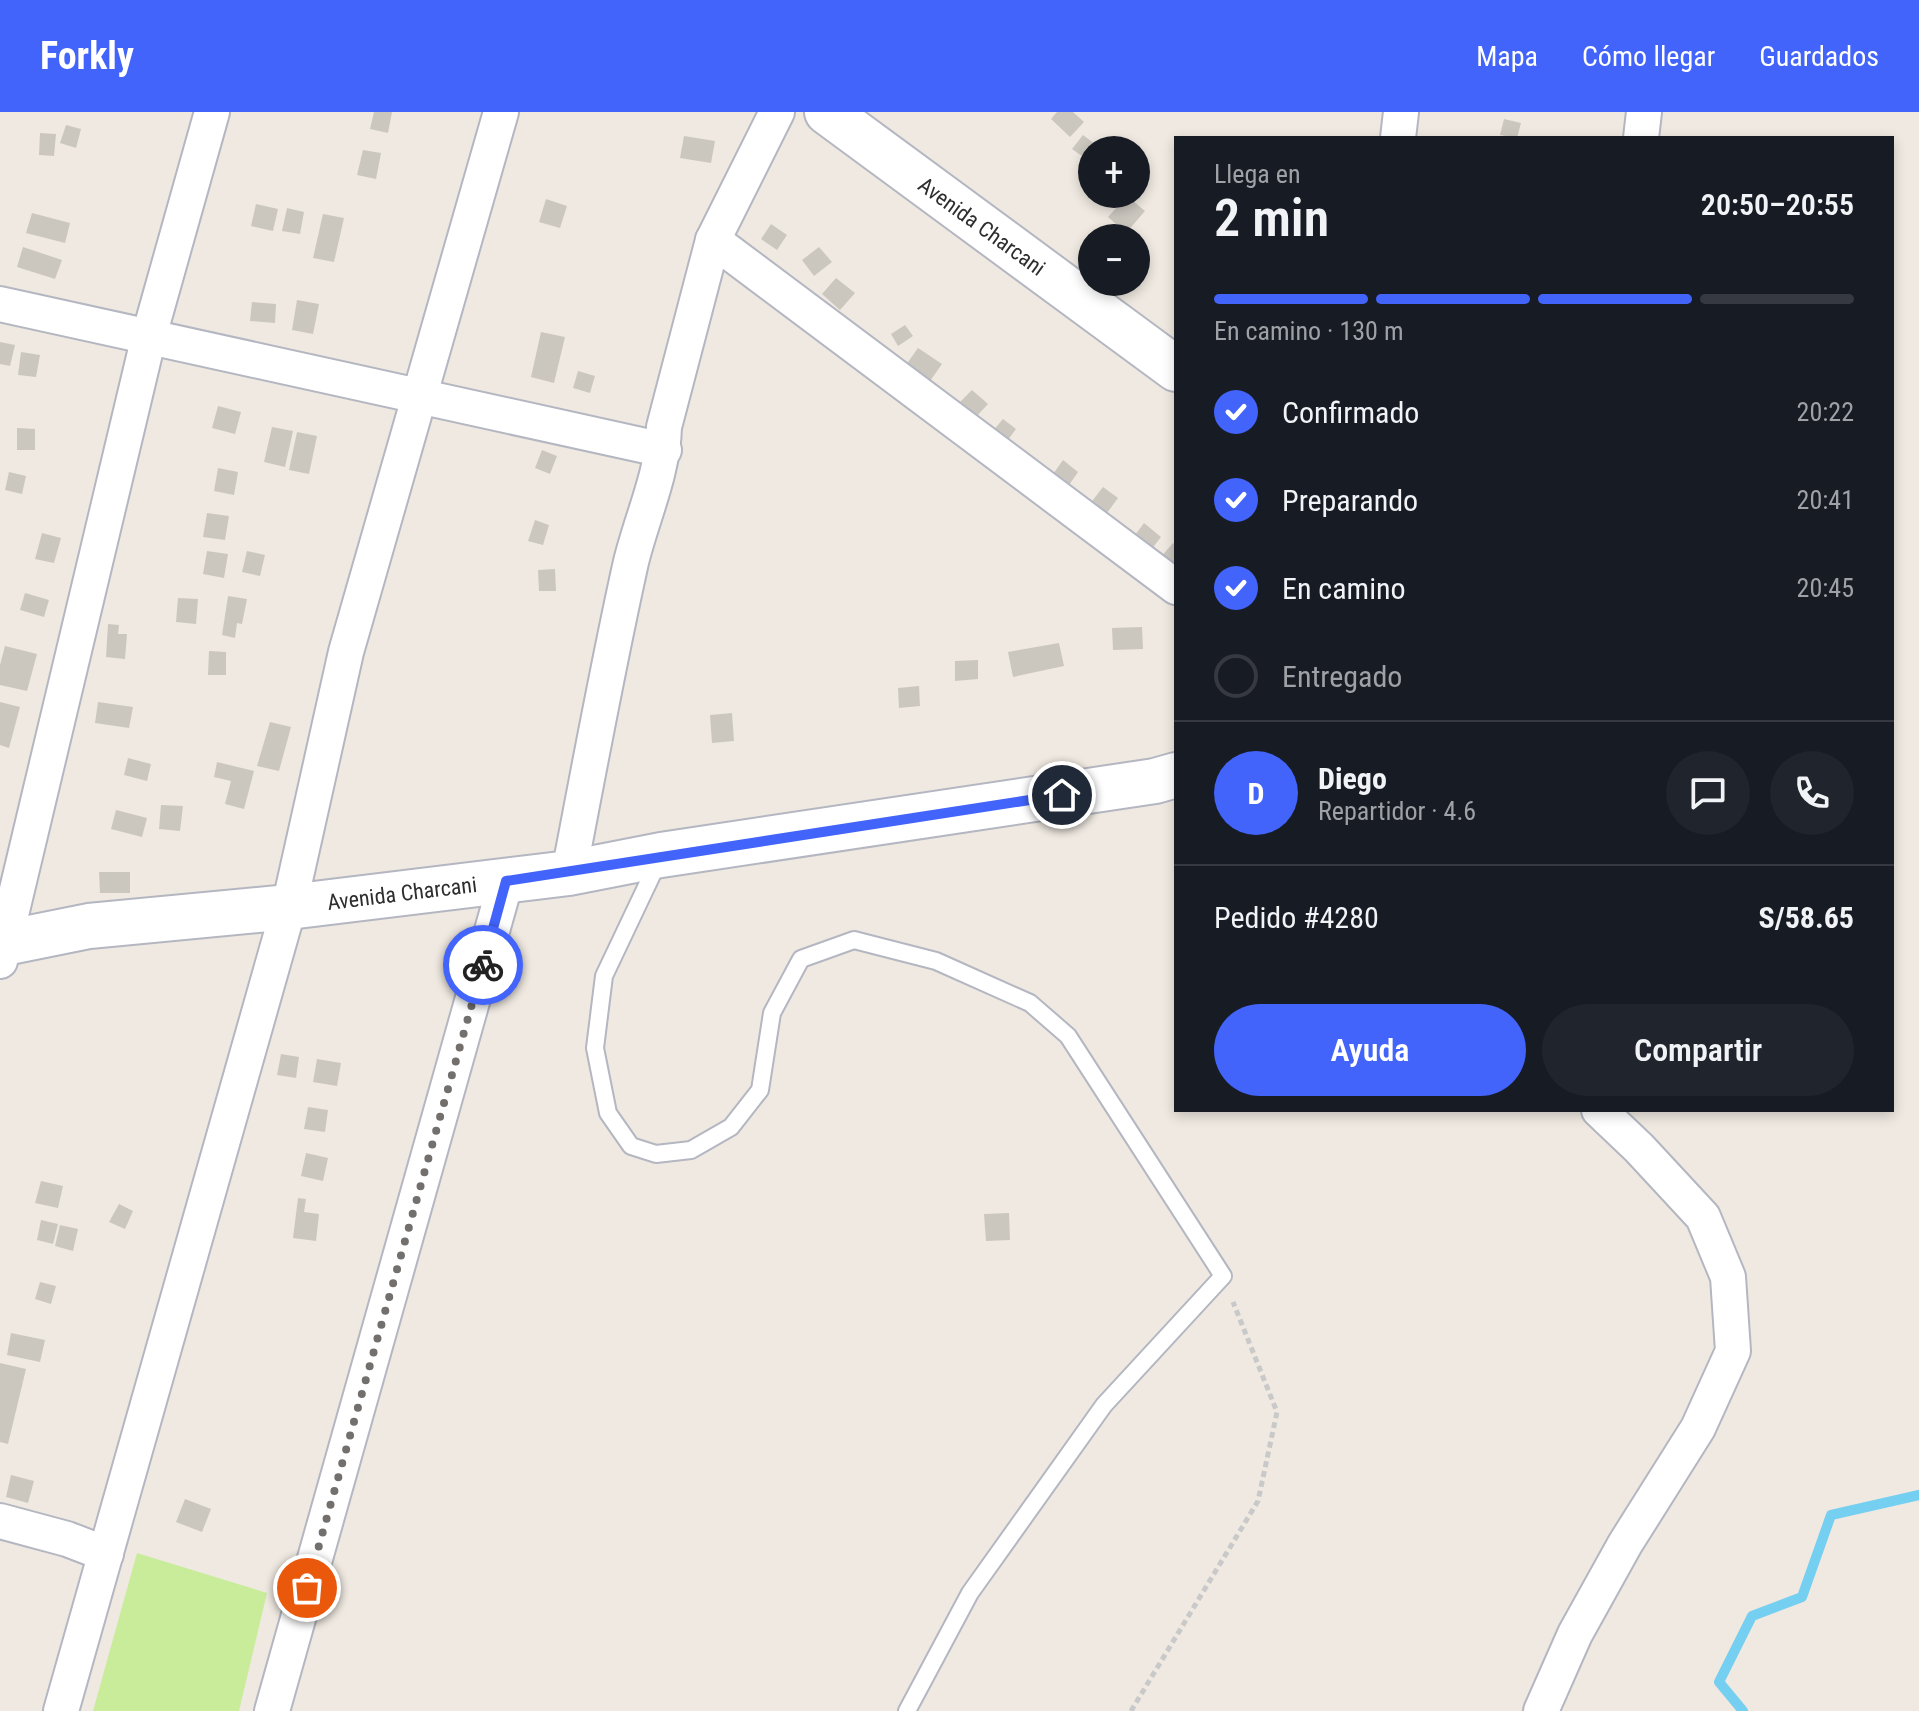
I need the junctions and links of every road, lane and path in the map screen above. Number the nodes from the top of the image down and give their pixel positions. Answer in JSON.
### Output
{"nodes":[{"id":1,"x":212,"y":112,"type":"edge"},
{"id":2,"x":501,"y":112,"type":"edge"},
{"id":3,"x":777,"y":112,"type":"edge"},
{"id":4,"x":827,"y":112,"type":"edge"},
{"id":5,"x":1401,"y":112,"type":"edge"},
{"id":6,"x":1644,"y":112,"type":"edge"},
{"id":7,"x":1398,"y":136,"type":"edge"},
{"id":8,"x":1641,"y":136,"type":"edge"},
{"id":9,"x":713,"y":240,"type":"junction"},
{"id":10,"x":0,"y":304,"type":"edge"},
{"id":11,"x":149,"y":336,"type":"junction"},
{"id":12,"x":1174,"y":368,"type":"edge"},
{"id":13,"x":419,"y":397,"type":"junction"},
{"id":14,"x":664,"y":450,"type":"junction"},
{"id":15,"x":1174,"y":586,"type":"edge"},
{"id":16,"x":1174,"y":776,"type":"edge"},
{"id":17,"x":661,"y":855,"type":"junction"},
{"id":18,"x":569,"y":873,"type":"junction"},
{"id":19,"x":506,"y":881,"type":"junction"},
{"id":20,"x":289,"y":907,"type":"junction"},
{"id":21,"x":2,"y":949,"type":"edge"},
{"id":22,"x":1601,"y":1112,"type":"edge"},
{"id":23,"x":1223,"y":1276,"type":"junction"},
{"id":24,"x":0,"y":1521,"type":"edge"},
{"id":25,"x":106,"y":1554,"type":"junction"},
{"id":26,"x":61,"y":1711,"type":"edge"},
{"id":27,"x":272,"y":1711,"type":"edge"},
{"id":28,"x":907,"y":1711,"type":"edge"},
{"id":29,"x":1131,"y":1711,"type":"edge"},
{"id":30,"x":1541,"y":1711,"type":"edge"}],
"edges":[{"from":1,"to":11,"type":"street"},
{"from":2,"to":13,"type":"street"},
{"from":3,"to":9,"type":"street"},
{"from":4,"to":12,"type":"main road","name":"Avenida Charcani"},
{"from":5,"to":7,"type":"street"},
{"from":6,"to":8,"type":"street"},
{"from":9,"to":14,"type":"street"},
{"from":9,"to":15,"type":"street"},
{"from":10,"to":11,"type":"street"},
{"from":11,"to":13,"type":"street"},
{"from":11,"to":21,"type":"street"},
{"from":13,"to":14,"type":"street"},
{"from":13,"to":20,"type":"street"},
{"from":14,"to":18,"type":"street"},
{"from":16,"to":17,"type":"main road","name":"Avenida Charcani"},
{"from":17,"to":18,"type":"main road","name":"Avenida Charcani"},
{"from":17,"to":23,"type":"lane"},
{"from":18,"to":19,"type":"main road","name":"Avenida Charcani"},
{"from":19,"to":20,"type":"main road","name":"Avenida Charcani"},
{"from":19,"to":27,"type":"street"},
{"from":20,"to":21,"type":"main road","name":"Avenida Charcani"},
{"from":20,"to":25,"type":"street"},
{"from":22,"to":30,"type":"street"},
{"from":23,"to":28,"type":"lane"},
{"from":23,"to":29,"type":"path"},
{"from":24,"to":25,"type":"street"},
{"from":25,"to":26,"type":"street"}]}
